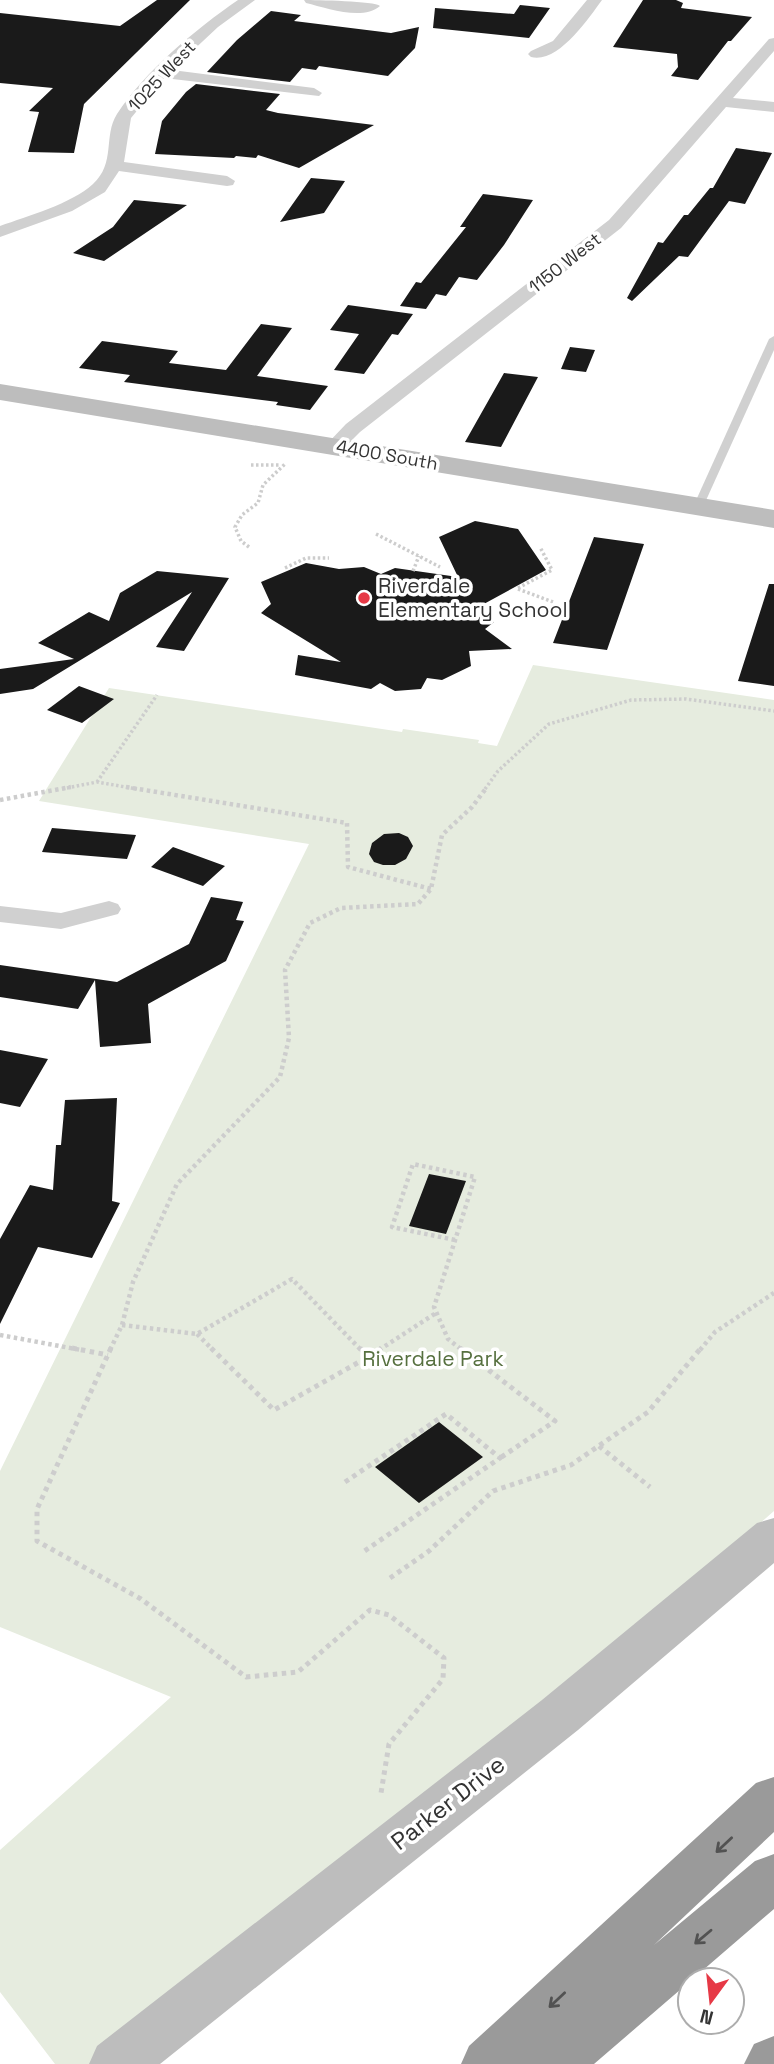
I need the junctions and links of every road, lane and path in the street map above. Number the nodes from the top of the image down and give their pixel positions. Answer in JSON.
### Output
{"nodes":[{"id":1,"x":247,"y":0,"type":"edge"},
{"id":2,"x":311,"y":0,"type":"edge"},
{"id":3,"x":595,"y":0,"type":"edge"},
{"id":4,"x":373,"y":6,"type":"dead end"},
{"id":5,"x":771,"y":46,"type":"edge"},
{"id":6,"x":536,"y":54,"type":"dead end"},
{"id":7,"x":160,"y":73,"type":"junction"},
{"id":8,"x":314,"y":93,"type":"dead end"},
{"id":9,"x":723,"y":102,"type":"junction"},
{"id":10,"x":774,"y":107,"type":"edge"},
{"id":11,"x":115,"y":166,"type":"junction"},
{"id":12,"x":227,"y":181,"type":"dead end"},
{"id":13,"x":0,"y":232,"type":"edge"},
{"id":14,"x":774,"y":339,"type":"edge"},
{"id":15,"x":0,"y":392,"type":"edge"},
{"id":16,"x":334,"y":446,"type":"junction"},
{"id":17,"x":289,"y":462,"type":"dead end"},
{"id":18,"x":251,"y":465,"type":"dead end"},
{"id":19,"x":280,"y":466,"type":"junction"},
{"id":20,"x":698,"y":507,"type":"junction"},
{"id":21,"x":774,"y":519,"type":"edge"},
{"id":22,"x":376,"y":534,"type":"dead end"},
{"id":23,"x":250,"y":547,"type":"dead end"},
{"id":24,"x":540,"y":547,"type":"dead end"},
{"id":25,"x":419,"y":556,"type":"junction"},
{"id":26,"x":329,"y":558,"type":"dead end"},
{"id":27,"x":440,"y":567,"type":"dead end"},
{"id":28,"x":285,"y":568,"type":"dead end"},
{"id":29,"x":413,"y":571,"type":"dead end"},
{"id":30,"x":553,"y":602,"type":"dead end"},
{"id":31,"x":157,"y":695,"type":"dead end"},
{"id":32,"x":774,"y":711,"type":"edge"},
{"id":33,"x":97,"y":782,"type":"junction"},
{"id":34,"x":0,"y":800,"type":"edge"},
{"id":35,"x":431,"y":889,"type":"junction"},
{"id":36,"x":109,"y":909,"type":"dead end"},
{"id":37,"x":0,"y":914,"type":"edge"},
{"id":38,"x":455,"y":1240,"type":"junction"},
{"id":39,"x":774,"y":1293,"type":"edge"},
{"id":40,"x":436,"y":1313,"type":"junction"},
{"id":41,"x":122,"y":1325,"type":"junction"},
{"id":42,"x":197,"y":1334,"type":"junction"},
{"id":43,"x":0,"y":1335,"type":"edge"},
{"id":44,"x":108,"y":1355,"type":"junction"},
{"id":45,"x":368,"y":1357,"type":"junction"},
{"id":46,"x":598,"y":1446,"type":"junction"},
{"id":47,"x":500,"y":1458,"type":"junction"},
{"id":48,"x":345,"y":1482,"type":"dead end"},
{"id":49,"x":650,"y":1487,"type":"dead end"},
{"id":50,"x":774,"y":1536,"type":"edge"},
{"id":51,"x":363,"y":1552,"type":"dead end"},
{"id":52,"x":390,"y":1578,"type":"dead end"},
{"id":53,"x":381,"y":1793,"type":"dead end"},
{"id":54,"x":774,"y":1799,"type":"edge"},
{"id":55,"x":774,"y":1877,"type":"edge"},
{"id":56,"x":117,"y":2064,"type":"edge"},
{"id":57,"x":489,"y":2064,"type":"edge"},
{"id":58,"x":553,"y":2064,"type":"edge"}],
"edges":[{"from":1,"to":7,"type":"street","name":"1025 West"},
{"from":2,"to":4,"type":"street"},
{"from":3,"to":6,"type":"street"},
{"from":5,"to":9,"type":"street","name":"1150 West"},
{"from":7,"to":8,"type":"street"},
{"from":7,"to":11,"type":"street","name":"1025 West"},
{"from":9,"to":10,"type":"street"},
{"from":9,"to":16,"type":"street","name":"1150 West"},
{"from":11,"to":12,"type":"street"},
{"from":11,"to":13,"type":"street"},
{"from":14,"to":20,"type":"lane"},
{"from":15,"to":16,"type":"street","name":"4400 South"},
{"from":16,"to":20,"type":"street","name":"4400 South"},
{"from":17,"to":19,"type":"path"},
{"from":18,"to":19,"type":"path"},
{"from":19,"to":23,"type":"path"},
{"from":20,"to":21,"type":"street","name":"4400 South"},
{"from":22,"to":25,"type":"path"},
{"from":24,"to":30,"type":"path"},
{"from":25,"to":27,"type":"path"},
{"from":25,"to":29,"type":"path"},
{"from":26,"to":28,"type":"path"},
{"from":31,"to":33,"type":"path"},
{"from":32,"to":35,"type":"path"},
{"from":33,"to":34,"type":"path"},
{"from":33,"to":35,"type":"path"},
{"from":35,"to":41,"type":"path"},
{"from":36,"to":37,"type":"street"},
{"from":38,"to":38,"type":"path"},
{"from":38,"to":40,"type":"path"},
{"from":39,"to":46,"type":"path"},
{"from":40,"to":45,"type":"path"},
{"from":40,"to":47,"type":"path"},
{"from":41,"to":42,"type":"path"},
{"from":41,"to":44,"type":"path"},
{"from":42,"to":45,"type":"path"},
{"from":42,"to":45,"type":"path"},
{"from":43,"to":44,"type":"path"},
{"from":44,"to":53,"type":"path"},
{"from":46,"to":49,"type":"path"},
{"from":46,"to":52,"type":"path"},
{"from":47,"to":48,"type":"path"},
{"from":47,"to":51,"type":"path"},
{"from":50,"to":56,"type":"street","name":"Parker Drive"},
{"from":54,"to":57,"type":"highway","one_way":true},
{"from":55,"to":58,"type":"highway","one_way":true}]}
